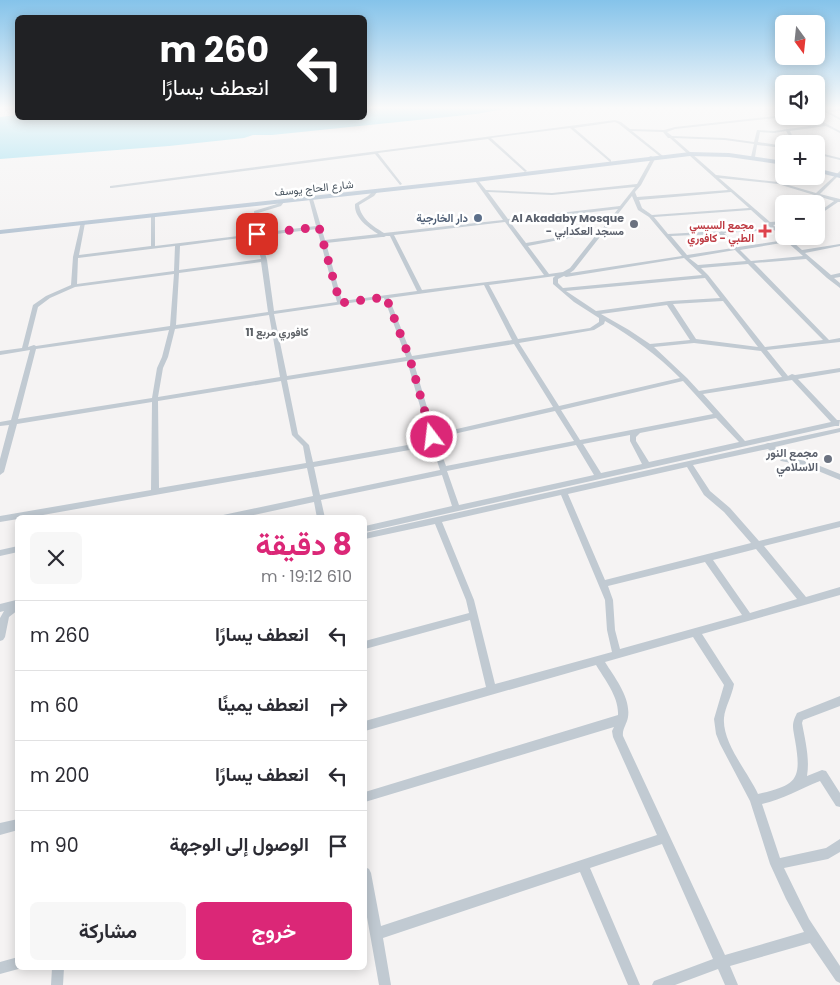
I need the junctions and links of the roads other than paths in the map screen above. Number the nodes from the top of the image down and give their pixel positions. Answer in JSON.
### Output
{"nodes":[{"id":1,"x":376,"y":153,"type":"joint"},
{"id":2,"x":506,"y":153,"type":"edge"},
{"id":3,"x":600,"y":153,"type":"edge"},
{"id":4,"x":651,"y":153,"type":"edge"},
{"id":5,"x":754,"y":153,"type":"edge"},
{"id":6,"x":690,"y":154,"type":"junction"},
{"id":7,"x":825,"y":155,"type":"edge"},
{"id":8,"x":753,"y":157,"type":"junction"},
{"id":9,"x":656,"y":158,"type":"junction"},
{"id":10,"x":642,"y":159,"type":"junction"},
{"id":11,"x":840,"y":159,"type":"edge"},
{"id":12,"x":775,"y":161,"type":"edge"},
{"id":13,"x":610,"y":162,"type":"junction"},
{"id":14,"x":651,"y":167,"type":"junction"},
{"id":15,"x":526,"y":171,"type":"junction"},
{"id":16,"x":825,"y":172,"type":"edge"},
{"id":17,"x":839,"y":174,"type":"edge"},
{"id":18,"x":715,"y":176,"type":"junction"},
{"id":19,"x":476,"y":180,"type":"junction"},
{"id":20,"x":400,"y":184,"type":"junction"},
{"id":21,"x":639,"y":185,"type":"junction"},
{"id":22,"x":112,"y":187,"type":"dead end"},
{"id":23,"x":375,"y":189,"type":"junction"},
{"id":24,"x":484,"y":191,"type":"junction"},
{"id":25,"x":732,"y":191,"type":"junction"},
{"id":26,"x":633,"y":192,"type":"junction"},
{"id":27,"x":817,"y":194,"type":"junction"},
{"id":28,"x":311,"y":199,"type":"junction"},
{"id":29,"x":635,"y":199,"type":"junction"},
{"id":30,"x":839,"y":200,"type":"edge"},
{"id":31,"x":282,"y":202,"type":"junction"},
{"id":32,"x":622,"y":207,"type":"junction"},
{"id":33,"x":752,"y":209,"type":"junction"},
{"id":34,"x":825,"y":210,"type":"edge"},
{"id":35,"x":153,"y":216,"type":"junction"},
{"id":36,"x":651,"y":216,"type":"junction"},
{"id":37,"x":507,"y":222,"type":"junction"},
{"id":38,"x":83,"y":223,"type":"junction"},
{"id":39,"x":775,"y":223,"type":"edge"},
{"id":40,"x":769,"y":224,"type":"junction"},
{"id":41,"x":0,"y":227,"type":"edge"},
{"id":42,"x":319,"y":227,"type":"junction"},
{"id":43,"x":773,"y":228,"type":"joint"},
{"id":44,"x":0,"y":232,"type":"edge"},
{"id":45,"x":720,"y":232,"type":"junction"},
{"id":46,"x":257,"y":234,"type":"junction"},
{"id":47,"x":599,"y":234,"type":"junction"},
{"id":48,"x":392,"y":235,"type":"junction"},
{"id":49,"x":668,"y":235,"type":"junction"},
{"id":50,"x":384,"y":236,"type":"junction"},
{"id":51,"x":323,"y":242,"type":"junction"},
{"id":52,"x":775,"y":243,"type":"edge"},
{"id":53,"x":178,"y":244,"type":"junction"},
{"id":54,"x":524,"y":245,"type":"junction"},
{"id":55,"x":792,"y":245,"type":"edge"},
{"id":56,"x":840,"y":245,"type":"edge"},
{"id":57,"x":153,"y":246,"type":"junction"},
{"id":58,"x":735,"y":248,"type":"junction"},
{"id":59,"x":801,"y":252,"type":"junction"},
{"id":60,"x":685,"y":256,"type":"junction"},
{"id":61,"x":76,"y":257,"type":"junction"},
{"id":62,"x":806,"y":257,"type":"junction"},
{"id":63,"x":264,"y":260,"type":"junction"},
{"id":64,"x":749,"y":262,"type":"junction"},
{"id":65,"x":697,"y":267,"type":"junction"},
{"id":66,"x":176,"y":272,"type":"junction"},
{"id":67,"x":568,"y":273,"type":"junction"},
{"id":68,"x":546,"y":275,"type":"junction"},
{"id":69,"x":840,"y":275,"type":"edge"},
{"id":70,"x":559,"y":276,"type":"junction"},
{"id":71,"x":706,"y":276,"type":"junction"},
{"id":72,"x":829,"y":277,"type":"junction"},
{"id":73,"x":554,"y":280,"type":"junction"},
{"id":74,"x":485,"y":283,"type":"junction"},
{"id":75,"x":74,"y":286,"type":"junction"},
{"id":76,"x":840,"y":286,"type":"edge"},
{"id":77,"x":562,"y":290,"type":"junction"},
{"id":78,"x":420,"y":292,"type":"junction"},
{"id":79,"x":386,"y":297,"type":"junction"},
{"id":80,"x":724,"y":299,"type":"junction"},
{"id":81,"x":340,"y":303,"type":"junction"},
{"id":82,"x":669,"y":303,"type":"junction"},
{"id":83,"x":271,"y":313,"type":"junction"},
{"id":84,"x":596,"y":313,"type":"junction"},
{"id":85,"x":602,"y":318,"type":"junction"},
{"id":86,"x":173,"y":327,"type":"junction"},
{"id":87,"x":840,"y":340,"type":"edge"},
{"id":88,"x":694,"y":341,"type":"junction"},
{"id":89,"x":827,"y":341,"type":"junction"},
{"id":90,"x":516,"y":342,"type":"junction"},
{"id":91,"x":649,"y":346,"type":"junction"},
{"id":92,"x":34,"y":347,"type":"junction"},
{"id":93,"x":25,"y":349,"type":"junction"},
{"id":94,"x":763,"y":349,"type":"junction"},
{"id":95,"x":0,"y":353,"type":"edge"},
{"id":96,"x":410,"y":359,"type":"junction"},
{"id":97,"x":840,"y":370,"type":"edge"},
{"id":98,"x":789,"y":377,"type":"junction"},
{"id":99,"x":285,"y":378,"type":"junction"},
{"id":100,"x":685,"y":380,"type":"junction"},
{"id":101,"x":698,"y":392,"type":"junction"},
{"id":102,"x":155,"y":398,"type":"junction"},
{"id":103,"x":559,"y":408,"type":"junction"},
{"id":104,"x":718,"y":415,"type":"junction"},
{"id":105,"x":16,"y":421,"type":"junction"},
{"id":106,"x":838,"y":423,"type":"edge"},
{"id":107,"x":0,"y":424,"type":"edge"},
{"id":108,"x":840,"y":430,"type":"edge"},
{"id":109,"x":638,"y":431,"type":"junction"},
{"id":110,"x":433,"y":440,"type":"junction"},
{"id":111,"x":577,"y":442,"type":"junction"},
{"id":112,"x":744,"y":444,"type":"junction"},
{"id":113,"x":768,"y":445,"type":"junction"},
{"id":114,"x":688,"y":463,"type":"junction"},
{"id":115,"x":646,"y":464,"type":"junction"},
{"id":116,"x":310,"y":465,"type":"junction"},
{"id":117,"x":443,"y":470,"type":"junction"},
{"id":118,"x":0,"y":472,"type":"edge"},
{"id":119,"x":599,"y":476,"type":"junction"},
{"id":120,"x":840,"y":477,"type":"edge"},
{"id":121,"x":563,"y":491,"type":"junction"},
{"id":122,"x":155,"y":492,"type":"junction"},
{"id":123,"x":316,"y":498,"type":"junction"},
{"id":124,"x":457,"y":509,"type":"junction"},
{"id":125,"x":23,"y":515,"type":"edge"},
{"id":126,"x":237,"y":515,"type":"edge"},
{"id":127,"x":320,"y":515,"type":"edge"},
{"id":128,"x":15,"y":516,"type":"edge"},
{"id":129,"x":0,"y":519,"type":"edge"},
{"id":130,"x":436,"y":520,"type":"junction"},
{"id":131,"x":840,"y":524,"type":"edge"},
{"id":132,"x":367,"y":529,"type":"edge"},
{"id":133,"x":367,"y":536,"type":"edge"},
{"id":134,"x":758,"y":545,"type":"junction"},
{"id":135,"x":15,"y":550,"type":"edge"},
{"id":136,"x":0,"y":553,"type":"edge"},
{"id":137,"x":707,"y":558,"type":"junction"},
{"id":138,"x":603,"y":584,"type":"junction"},
{"id":139,"x":840,"y":591,"type":"edge"},
{"id":140,"x":804,"y":601,"type":"junction"},
{"id":141,"x":15,"y":606,"type":"edge"},
{"id":142,"x":15,"y":612,"type":"edge"},
{"id":143,"x":2,"y":613,"type":"edge"},
{"id":144,"x":474,"y":615,"type":"junction"},
{"id":145,"x":748,"y":617,"type":"junction"},
{"id":146,"x":696,"y":632,"type":"junction"},
{"id":147,"x":0,"y":637,"type":"edge"},
{"id":148,"x":367,"y":644,"type":"edge"},
{"id":149,"x":617,"y":656,"type":"junction"},
{"id":150,"x":598,"y":660,"type":"junction"},
{"id":151,"x":492,"y":690,"type":"junction"},
{"id":152,"x":840,"y":701,"type":"edge"},
{"id":153,"x":623,"y":719,"type":"junction"},
{"id":154,"x":367,"y":725,"type":"edge"},
{"id":155,"x":797,"y":785,"type":"junction"},
{"id":156,"x":367,"y":796,"type":"edge"},
{"id":157,"x":755,"y":800,"type":"junction"},
{"id":158,"x":840,"y":802,"type":"edge"},
{"id":159,"x":15,"y":825,"type":"edge"},
{"id":160,"x":0,"y":829,"type":"edge"},
{"id":161,"x":664,"y":838,"type":"junction"},
{"id":162,"x":840,"y":845,"type":"edge"},
{"id":163,"x":776,"y":864,"type":"junction"},
{"id":164,"x":583,"y":866,"type":"junction"},
{"id":165,"x":367,"y":884,"type":"edge"},
{"id":166,"x":376,"y":934,"type":"junction"},
{"id":167,"x":812,"y":936,"type":"junction"},
{"id":168,"x":721,"y":962,"type":"junction"},
{"id":169,"x":15,"y":963,"type":"edge"},
{"id":170,"x":0,"y":968,"type":"edge"},
{"id":171,"x":58,"y":970,"type":"edge"},
{"id":172,"x":840,"y":977,"type":"edge"},
{"id":173,"x":57,"y":985,"type":"edge"},
{"id":174,"x":385,"y":985,"type":"edge"},
{"id":175,"x":634,"y":985,"type":"edge"},
{"id":176,"x":658,"y":985,"type":"edge"},
{"id":177,"x":732,"y":985,"type":"edge"}],
"edges":[{"from":1,"to":20,"type":"street"},
{"from":1,"to":22,"type":"street"},
{"from":2,"to":15,"type":"street"},
{"from":3,"to":13,"type":"street"},
{"from":4,"to":9,"type":"street"},
{"from":5,"to":8,"type":"street"},
{"from":6,"to":8,"type":"main road","name":"شارع الحاج يوسف"},
{"from":6,"to":9,"type":"main road","name":"شارع الحاج يوسف"},
{"from":6,"to":18,"type":"street"},
{"from":7,"to":11,"type":"street"},
{"from":8,"to":12,"type":"main road","name":"شارع الحاج يوسف"},
{"from":9,"to":10,"type":"main road","name":"شارع الحاج يوسف"},
{"from":9,"to":14,"type":"street"},
{"from":10,"to":13,"type":"main road","name":"شارع الحاج يوسف"},
{"from":10,"to":14,"type":"street"},
{"from":10,"to":19,"type":"main road","name":"شارع الحاج يوسف"},
{"from":13,"to":15,"type":"main road","name":"شارع الحاج يوسف"},
{"from":14,"to":21,"type":"street"},
{"from":15,"to":20,"type":"main road","name":"شارع الحاج يوسف"},
{"from":16,"to":17,"type":"main road"},
{"from":17,"to":27,"type":"street"},
{"from":18,"to":25,"type":"street"},
{"from":18,"to":27,"type":"street"},
{"from":19,"to":23,"type":"main road","name":"شارع الحاج يوسف"},
{"from":19,"to":24,"type":"street"},
{"from":20,"to":23,"type":"main road","name":"شارع الحاج يوسف"},
{"from":21,"to":24,"type":"street"},
{"from":21,"to":26,"type":"street"},
{"from":23,"to":28,"type":"main road","name":"شارع الحاج يوسف"},
{"from":23,"to":41,"type":"main road","name":"شارع الحاج يوسف"},
{"from":23,"to":50,"type":"street"},
{"from":24,"to":37,"type":"street"},
{"from":25,"to":29,"type":"street"},
{"from":25,"to":33,"type":"street"},
{"from":26,"to":29,"type":"street"},
{"from":26,"to":32,"type":"street"},
{"from":27,"to":30,"type":"street"},
{"from":28,"to":31,"type":"main road","name":"شارع الحاج يوسف"},
{"from":28,"to":42,"type":"street"},
{"from":29,"to":36,"type":"street"},
{"from":30,"to":34,"type":"street"},
{"from":31,"to":35,"type":"main road","name":"شارع الحاج يوسف"},
{"from":31,"to":46,"type":"street"},
{"from":32,"to":37,"type":"street"},
{"from":32,"to":47,"type":"street"},
{"from":33,"to":36,"type":"street"},
{"from":33,"to":40,"type":"street"},
{"from":35,"to":38,"type":"main road","name":"شارع الحاج يوسف"},
{"from":35,"to":57,"type":"street"},
{"from":36,"to":49,"type":"street"},
{"from":37,"to":48,"type":"street"},
{"from":37,"to":54,"type":"street"},
{"from":38,"to":44,"type":"main road","name":"شارع الحاج يوسف"},
{"from":38,"to":61,"type":"street"},
{"from":39,"to":40,"type":"street"},
{"from":40,"to":43,"type":"street"},
{"from":42,"to":46,"type":"street"},
{"from":42,"to":51,"type":"street"},
{"from":43,"to":45,"type":"street"},
{"from":45,"to":49,"type":"street"},
{"from":45,"to":58,"type":"street"},
{"from":46,"to":53,"type":"street"},
{"from":46,"to":63,"type":"street"},
{"from":47,"to":54,"type":"street"},
{"from":47,"to":67,"type":"street"},
{"from":48,"to":50,"type":"street"},
{"from":48,"to":78,"type":"street"},
{"from":49,"to":60,"type":"street"},
{"from":50,"to":51,"type":"street"},
{"from":51,"to":81,"type":"street"},
{"from":52,"to":58,"type":"street"},
{"from":53,"to":57,"type":"street"},
{"from":53,"to":66,"type":"street"},
{"from":54,"to":68,"type":"street"},
{"from":55,"to":59,"type":"street"},
{"from":56,"to":59,"type":"street"},
{"from":57,"to":61,"type":"street"},
{"from":58,"to":60,"type":"street"},
{"from":58,"to":64,"type":"street"},
{"from":59,"to":62,"type":"street"},
{"from":60,"to":65,"type":"street"},
{"from":60,"to":70,"type":"street"},
{"from":61,"to":75,"type":"street"},
{"from":62,"to":64,"type":"street"},
{"from":62,"to":72,"type":"street"},
{"from":63,"to":66,"type":"street"},
{"from":63,"to":83,"type":"street"},
{"from":64,"to":65,"type":"street"},
{"from":64,"to":89,"type":"street"},
{"from":65,"to":71,"type":"street"},
{"from":66,"to":75,"type":"street"},
{"from":66,"to":86,"type":"street"},
{"from":67,"to":68,"type":"street"},
{"from":67,"to":70,"type":"street"},
{"from":68,"to":73,"type":"street"},
{"from":68,"to":74,"type":"street"},
{"from":69,"to":72,"type":"street"},
{"from":70,"to":73,"type":"street"},
{"from":71,"to":77,"type":"street"},
{"from":71,"to":80,"type":"street"},
{"from":72,"to":76,"type":"street"},
{"from":73,"to":77,"type":"street"},
{"from":74,"to":78,"type":"street"},
{"from":74,"to":90,"type":"street"},
{"from":75,"to":93,"type":"street"},
{"from":77,"to":84,"type":"street"},
{"from":78,"to":79,"type":"street"},
{"from":79,"to":81,"type":"street"},
{"from":79,"to":96,"type":"street"},
{"from":80,"to":82,"type":"street"},
{"from":80,"to":94,"type":"street"},
{"from":81,"to":83,"type":"street"},
{"from":82,"to":84,"type":"street"},
{"from":82,"to":88,"type":"street"},
{"from":83,"to":86,"type":"street"},
{"from":83,"to":99,"type":"street"},
{"from":84,"to":85,"type":"street"},
{"from":85,"to":90,"type":"street"},
{"from":85,"to":91,"type":"street"},
{"from":86,"to":92,"type":"street"},
{"from":86,"to":102,"type":"street"},
{"from":87,"to":89,"type":"street"},
{"from":88,"to":91,"type":"street"},
{"from":88,"to":94,"type":"street"},
{"from":89,"to":94,"type":"street"},
{"from":90,"to":96,"type":"street"},
{"from":90,"to":103,"type":"street"},
{"from":91,"to":100,"type":"street"},
{"from":92,"to":93,"type":"street"},
{"from":92,"to":105,"type":"street"},
{"from":93,"to":95,"type":"street"},
{"from":94,"to":98,"type":"street"},
{"from":96,"to":99,"type":"street"},
{"from":96,"to":110,"type":"street"},
{"from":97,"to":98,"type":"street"},
{"from":98,"to":101,"type":"street"},
{"from":98,"to":106,"type":"street"},
{"from":99,"to":102,"type":"street"},
{"from":99,"to":116,"type":"street"},
{"from":100,"to":101,"type":"street"},
{"from":100,"to":103,"type":"street"},
{"from":101,"to":104,"type":"street"},
{"from":102,"to":105,"type":"street"},
{"from":102,"to":122,"type":"street"},
{"from":103,"to":110,"type":"street"},
{"from":103,"to":111,"type":"street"},
{"from":104,"to":109,"type":"street"},
{"from":104,"to":112,"type":"street"},
{"from":105,"to":107,"type":"street"},
{"from":105,"to":118,"type":"street"},
{"from":106,"to":112,"type":"street"},
{"from":108,"to":113,"type":"street"},
{"from":109,"to":111,"type":"street"},
{"from":109,"to":115,"type":"street"},
{"from":110,"to":116,"type":"street"},
{"from":110,"to":117,"type":"street"},
{"from":111,"to":117,"type":"street"},
{"from":111,"to":119,"type":"street"},
{"from":112,"to":115,"type":"street"},
{"from":113,"to":114,"type":"street"},
{"from":113,"to":120,"type":"street"},
{"from":114,"to":121,"type":"street"},
{"from":114,"to":134,"type":"street"},
{"from":115,"to":119,"type":"street"},
{"from":116,"to":122,"type":"street"},
{"from":116,"to":123,"type":"street"},
{"from":117,"to":123,"type":"street"},
{"from":117,"to":124,"type":"street"},
{"from":119,"to":124,"type":"street"},
{"from":121,"to":130,"type":"street"},
{"from":121,"to":138,"type":"street"},
{"from":122,"to":125,"type":"street"},
{"from":123,"to":126,"type":"street"},
{"from":123,"to":127,"type":"street"},
{"from":124,"to":132,"type":"street"},
{"from":128,"to":129,"type":"street"},
{"from":130,"to":133,"type":"street"},
{"from":130,"to":144,"type":"street"},
{"from":131,"to":134,"type":"street"},
{"from":134,"to":137,"type":"street"},
{"from":134,"to":140,"type":"street"},
{"from":135,"to":136,"type":"street"},
{"from":137,"to":138,"type":"street"},
{"from":137,"to":145,"type":"street"},
{"from":138,"to":149,"type":"street"},
{"from":139,"to":140,"type":"street"},
{"from":140,"to":145,"type":"street"},
{"from":141,"to":143,"type":"street"},
{"from":142,"to":143,"type":"street"},
{"from":143,"to":147,"type":"street"},
{"from":144,"to":148,"type":"street"},
{"from":144,"to":151,"type":"street"},
{"from":145,"to":146,"type":"street"},
{"from":146,"to":149,"type":"street"},
{"from":146,"to":157,"type":"street"},
{"from":149,"to":150,"type":"street"},
{"from":150,"to":151,"type":"street"},
{"from":150,"to":153,"type":"street"},
{"from":151,"to":154,"type":"street"},
{"from":152,"to":155,"type":"street"},
{"from":153,"to":156,"type":"street"},
{"from":153,"to":161,"type":"street"},
{"from":155,"to":157,"type":"street"},
{"from":155,"to":158,"type":"street"},
{"from":157,"to":163,"type":"street"},
{"from":159,"to":160,"type":"street"},
{"from":161,"to":164,"type":"street"},
{"from":161,"to":168,"type":"street"},
{"from":162,"to":163,"type":"street"},
{"from":163,"to":167,"type":"street"},
{"from":164,"to":166,"type":"street"},
{"from":164,"to":175,"type":"street"},
{"from":165,"to":166,"type":"street"},
{"from":166,"to":174,"type":"street"},
{"from":167,"to":168,"type":"street"},
{"from":167,"to":172,"type":"street"},
{"from":168,"to":176,"type":"street"},
{"from":168,"to":177,"type":"street"},
{"from":169,"to":170,"type":"street"},
{"from":171,"to":173,"type":"street"}]}
